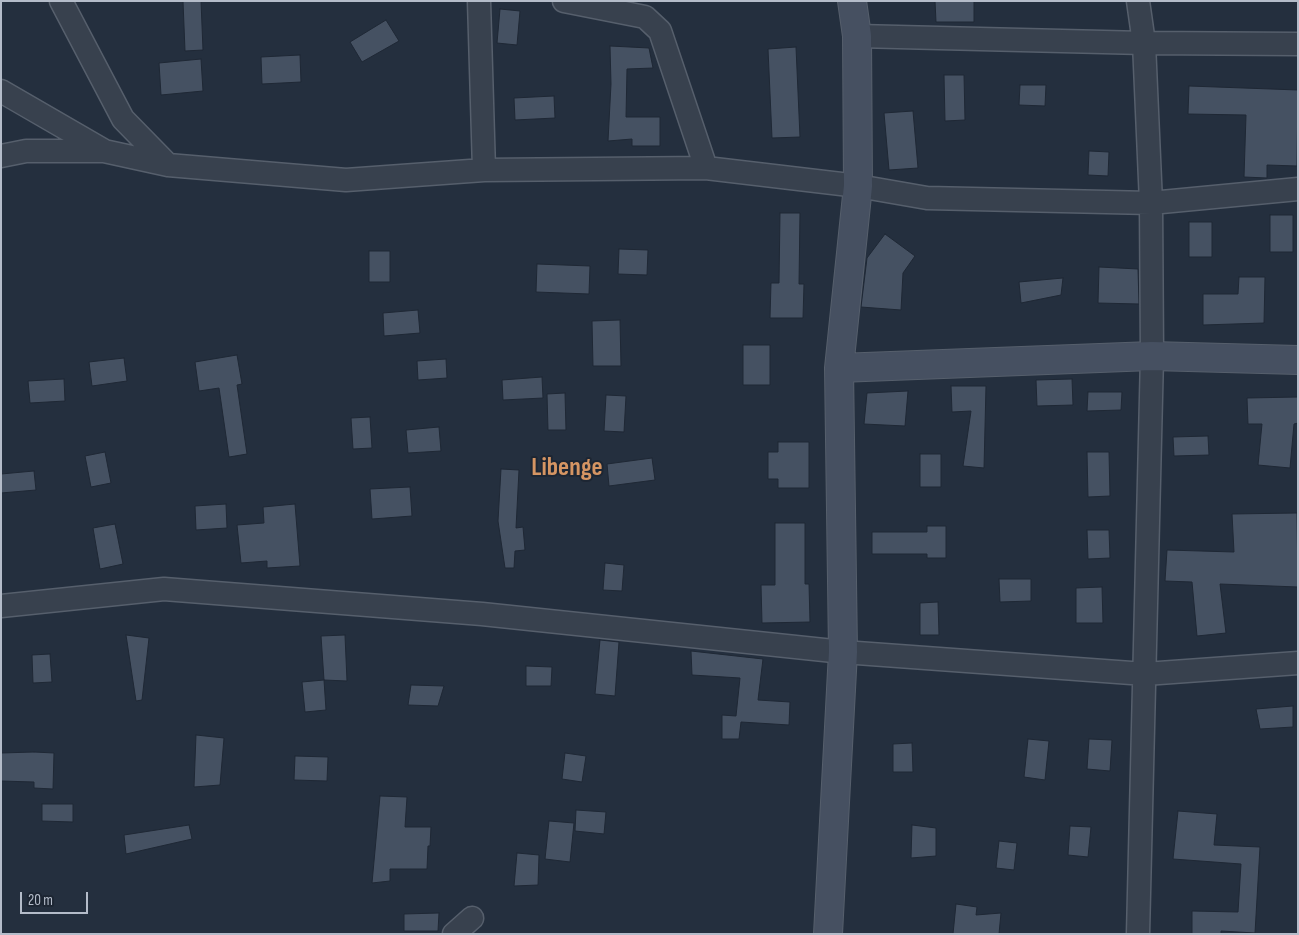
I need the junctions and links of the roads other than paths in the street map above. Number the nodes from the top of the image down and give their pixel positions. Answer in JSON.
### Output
{"nodes":[{"id":1,"x":61,"y":1,"type":"edge"},
{"id":2,"x":478,"y":1,"type":"edge"},
{"id":3,"x":564,"y":1,"type":"edge"},
{"id":4,"x":852,"y":1,"type":"edge"},
{"id":5,"x":1138,"y":1,"type":"edge"},
{"id":6,"x":857,"y":36,"type":"junction"},
{"id":7,"x":1144,"y":43,"type":"junction"},
{"id":8,"x":1298,"y":44,"type":"edge"},
{"id":9,"x":1,"y":91,"type":"edge"},
{"id":10,"x":104,"y":151,"type":"junction"},
{"id":11,"x":1,"y":156,"type":"edge"},
{"id":12,"x":168,"y":165,"type":"junction"},
{"id":13,"x":706,"y":168,"type":"junction"},
{"id":14,"x":484,"y":170,"type":"junction"},
{"id":15,"x":858,"y":186,"type":"junction"},
{"id":16,"x":1298,"y":189,"type":"edge"},
{"id":17,"x":1151,"y":203,"type":"junction"},
{"id":18,"x":1152,"y":356,"type":"junction"},
{"id":19,"x":1298,"y":360,"type":"edge"},
{"id":20,"x":839,"y":368,"type":"junction"},
{"id":21,"x":1,"y":606,"type":"edge"},
{"id":22,"x":843,"y":652,"type":"junction"},
{"id":23,"x":1298,"y":663,"type":"edge"},
{"id":24,"x":1145,"y":674,"type":"junction"},
{"id":25,"x":472,"y":918,"type":"dead end"},
{"id":26,"x":454,"y":934,"type":"edge"},
{"id":27,"x":828,"y":934,"type":"edge"},
{"id":28,"x":1138,"y":934,"type":"edge"}],
"edges":[{"from":1,"to":12,"type":"street"},
{"from":2,"to":14,"type":"street"},
{"from":3,"to":13,"type":"street"},
{"from":4,"to":6,"type":"street"},
{"from":5,"to":7,"type":"street"},
{"from":6,"to":7,"type":"street"},
{"from":6,"to":15,"type":"street"},
{"from":7,"to":8,"type":"street"},
{"from":7,"to":17,"type":"street"},
{"from":9,"to":10,"type":"street"},
{"from":10,"to":11,"type":"street"},
{"from":10,"to":12,"type":"street"},
{"from":12,"to":14,"type":"street"},
{"from":13,"to":14,"type":"street"},
{"from":13,"to":15,"type":"street"},
{"from":15,"to":17,"type":"street"},
{"from":15,"to":20,"type":"street"},
{"from":16,"to":17,"type":"street"},
{"from":17,"to":18,"type":"street"},
{"from":18,"to":19,"type":"street"},
{"from":18,"to":20,"type":"street"},
{"from":18,"to":24,"type":"street"},
{"from":20,"to":22,"type":"street"},
{"from":21,"to":22,"type":"street"},
{"from":22,"to":24,"type":"street"},
{"from":22,"to":27,"type":"street"},
{"from":23,"to":24,"type":"street"},
{"from":24,"to":28,"type":"street"},
{"from":25,"to":26,"type":"street"}]}
